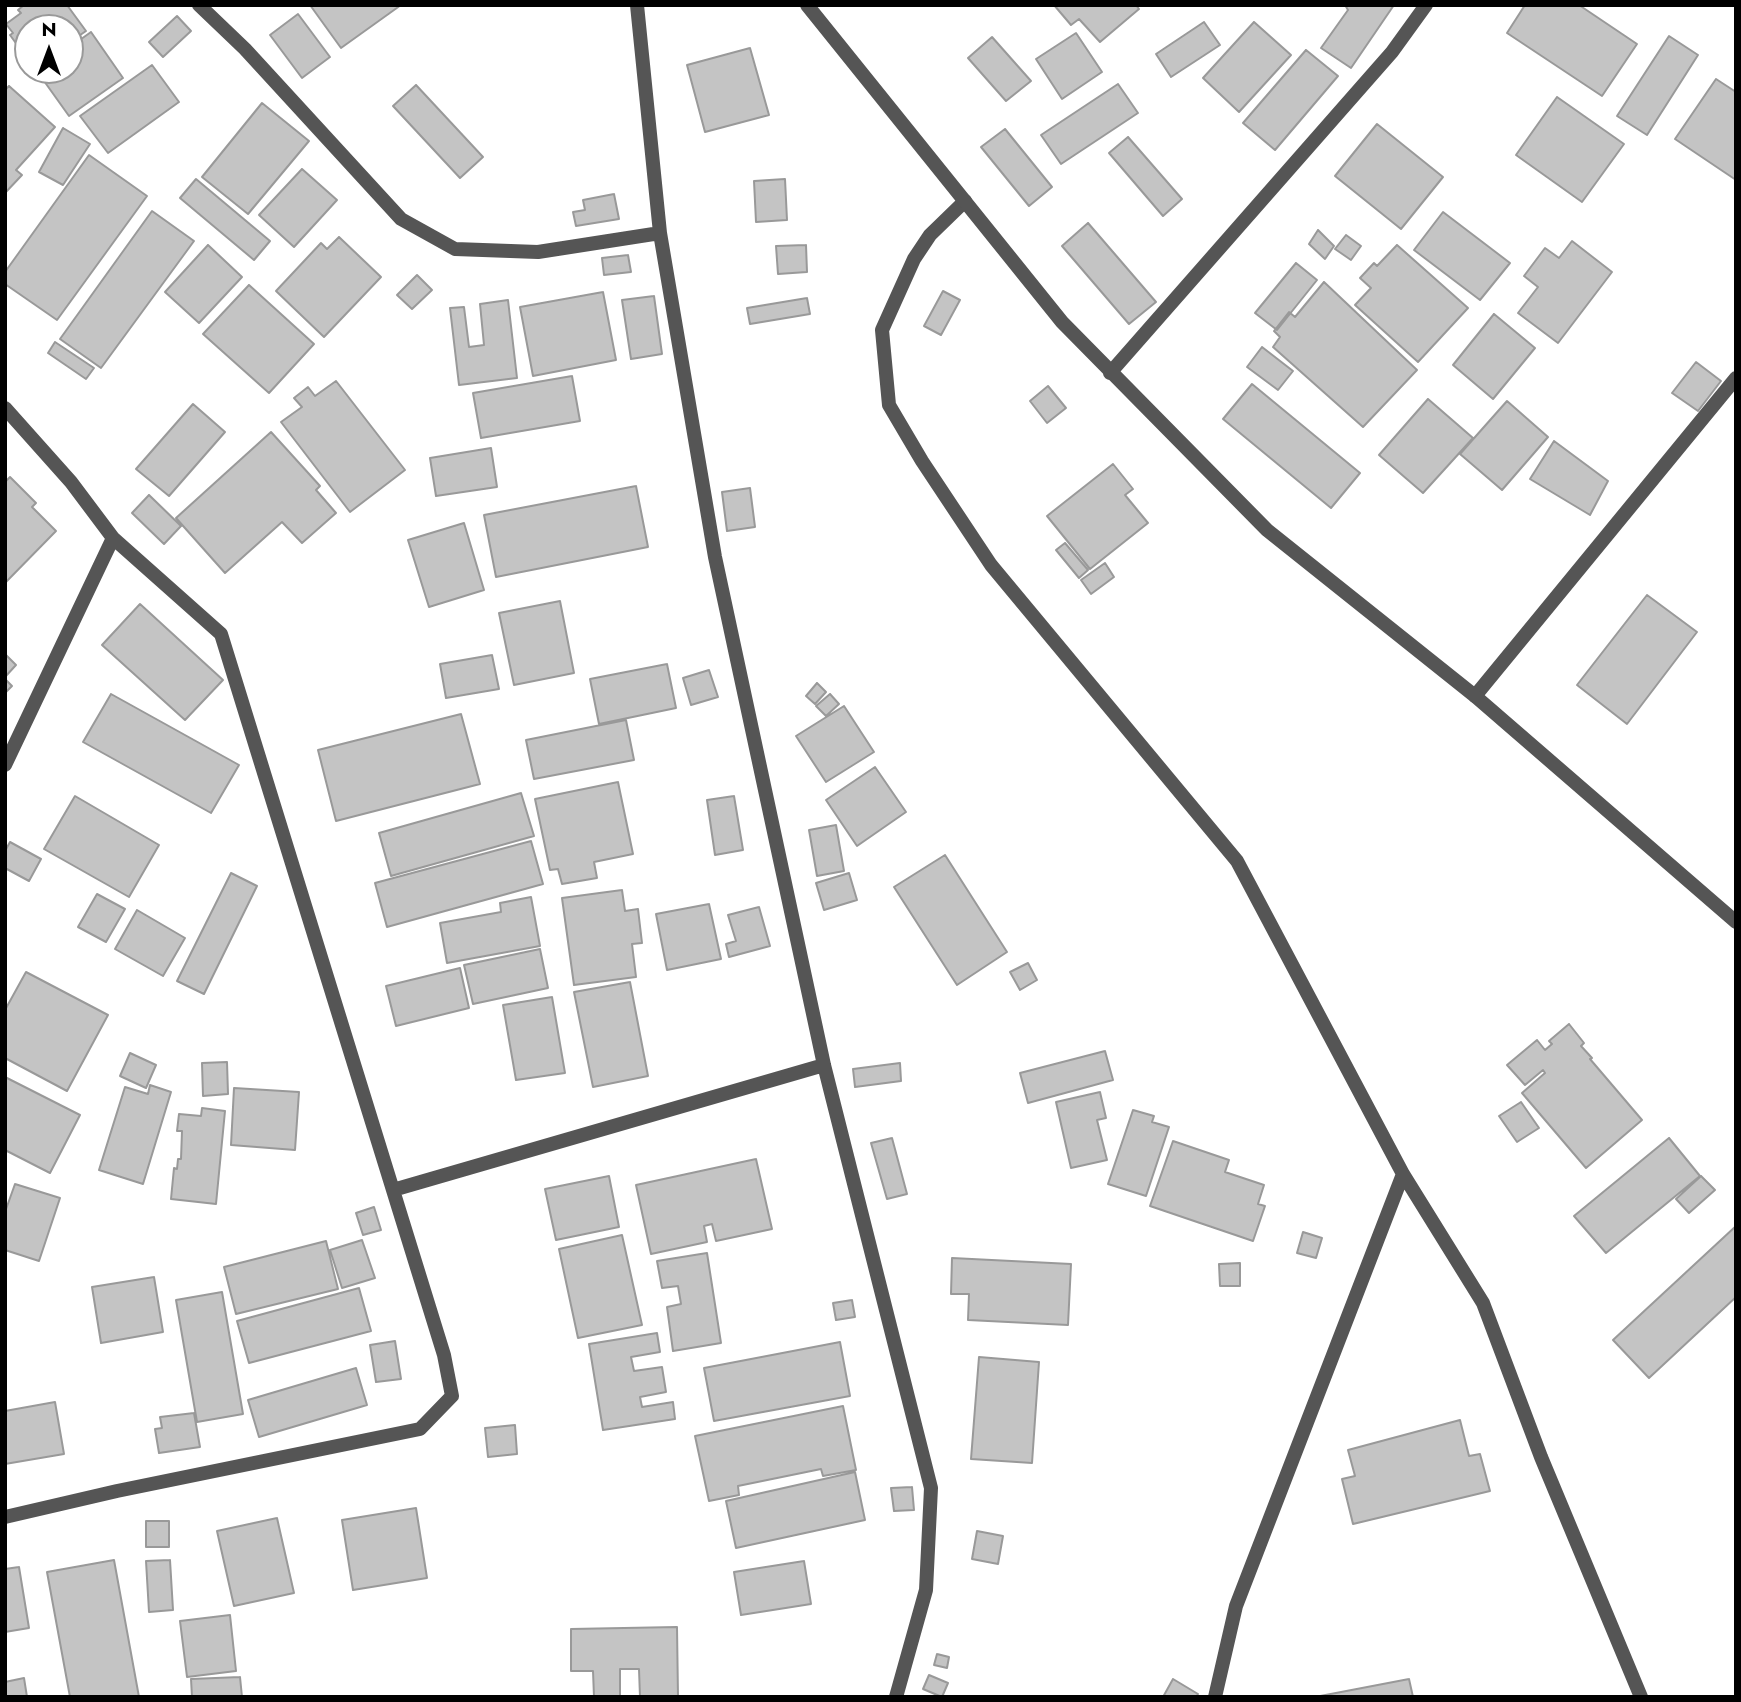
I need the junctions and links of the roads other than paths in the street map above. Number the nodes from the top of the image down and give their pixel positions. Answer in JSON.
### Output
{"nodes":[{"id":1,"x":199,"y":5,"type":"edge"},
{"id":2,"x":637,"y":5,"type":"edge"},
{"id":3,"x":807,"y":5,"type":"edge"},
{"id":4,"x":1426,"y":5,"type":"edge"},
{"id":5,"x":965,"y":201,"type":"junction"},
{"id":6,"x":660,"y":233,"type":"junction"},
{"id":7,"x":1110,"y":373,"type":"junction"},
{"id":8,"x":1736,"y":377,"type":"edge"},
{"id":9,"x":5,"y":408,"type":"edge"},
{"id":10,"x":113,"y":538,"type":"junction"},
{"id":11,"x":1475,"y":696,"type":"junction"},
{"id":12,"x":5,"y":765,"type":"edge"},
{"id":13,"x":1736,"y":922,"type":"edge"},
{"id":14,"x":824,"y":1065,"type":"junction"},
{"id":15,"x":1403,"y":1174,"type":"junction"},
{"id":16,"x":393,"y":1190,"type":"junction"},
{"id":17,"x":5,"y":1517,"type":"edge"},
{"id":18,"x":896,"y":1697,"type":"edge"},
{"id":19,"x":1214,"y":1697,"type":"edge"},
{"id":20,"x":1641,"y":1697,"type":"edge"}],
"edges":[{"from":1,"to":6,"type":"street"},
{"from":2,"to":6,"type":"street"},
{"from":3,"to":5,"type":"street"},
{"from":4,"to":7,"type":"street"},
{"from":5,"to":7,"type":"street"},
{"from":5,"to":15,"type":"street"},
{"from":6,"to":14,"type":"street"},
{"from":7,"to":11,"type":"street"},
{"from":8,"to":11,"type":"street"},
{"from":9,"to":10,"type":"street"},
{"from":10,"to":12,"type":"street"},
{"from":10,"to":16,"type":"street"},
{"from":11,"to":13,"type":"street"},
{"from":14,"to":16,"type":"street"},
{"from":14,"to":18,"type":"street"},
{"from":15,"to":19,"type":"street"},
{"from":15,"to":20,"type":"street"},
{"from":16,"to":17,"type":"street"}]}
